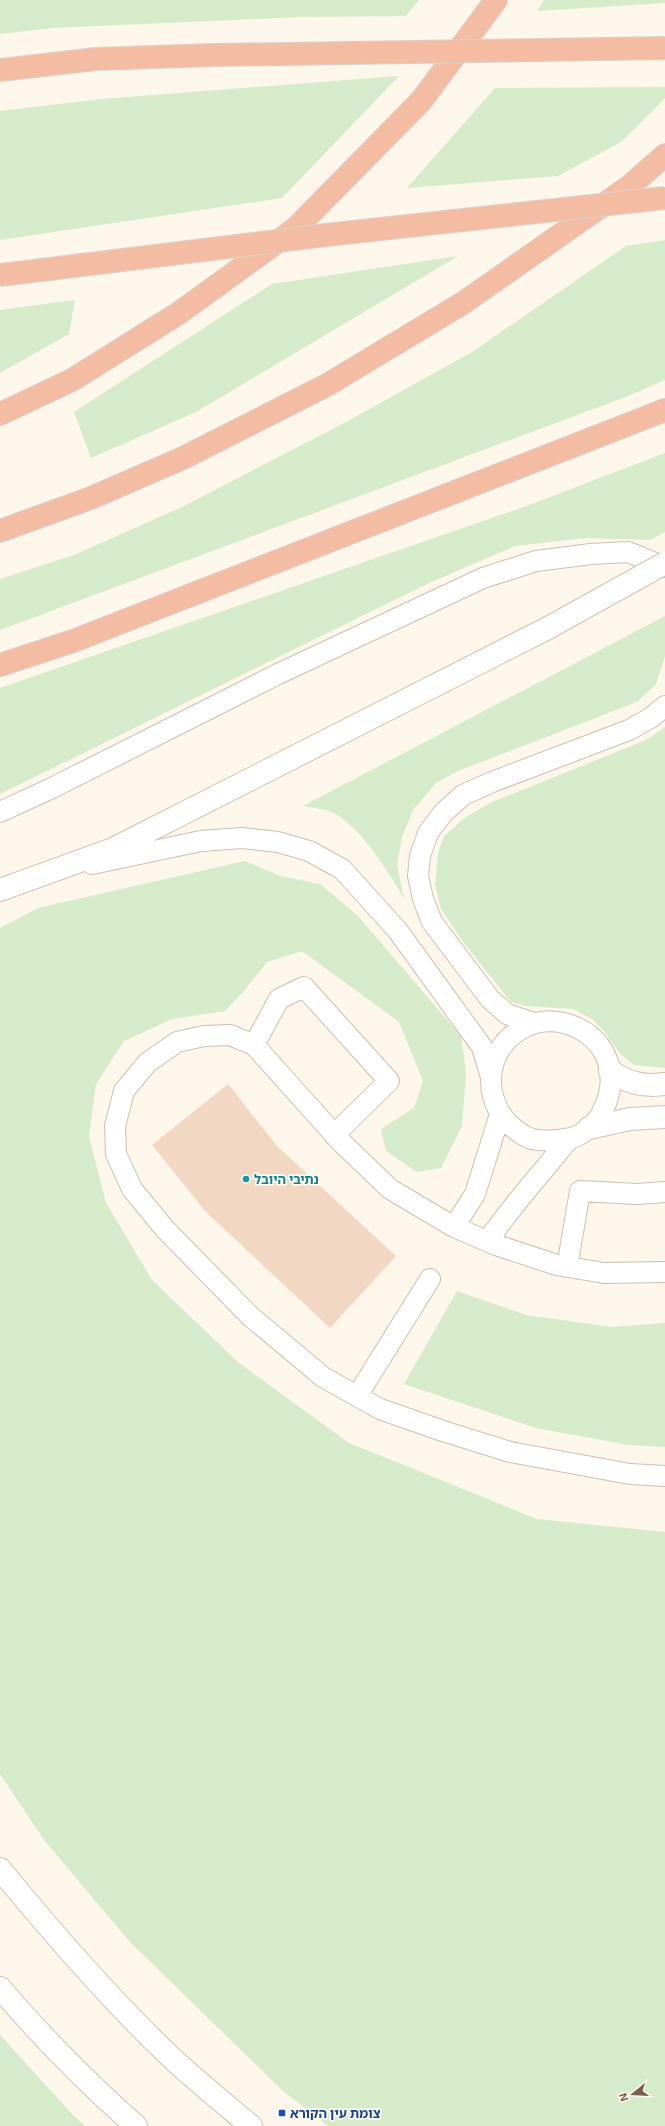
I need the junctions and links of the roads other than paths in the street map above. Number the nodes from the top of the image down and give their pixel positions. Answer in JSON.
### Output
{"nodes":[{"id":1,"x":496,"y":0,"type":"edge"},
{"id":2,"x":665,"y":48,"type":"edge"},
{"id":3,"x":0,"y":70,"type":"edge"},
{"id":4,"x":665,"y":155,"type":"edge"},
{"id":5,"x":665,"y":198,"type":"edge"},
{"id":6,"x":0,"y":275,"type":"edge"},
{"id":7,"x":665,"y":410,"type":"edge"},
{"id":8,"x":0,"y":414,"type":"edge"},
{"id":9,"x":0,"y":531,"type":"edge"},
{"id":10,"x":665,"y":563,"type":"edge"},
{"id":11,"x":665,"y":567,"type":"edge"},
{"id":12,"x":0,"y":666,"type":"edge"},
{"id":13,"x":665,"y":706,"type":"edge"},
{"id":14,"x":0,"y":812,"type":"edge"},
{"id":15,"x":53,"y":872,"type":"junction"},
{"id":16,"x":0,"y":890,"type":"edge"},
{"id":17,"x":533,"y":1023,"type":"junction"},
{"id":18,"x":254,"y":1046,"type":"junction"},
{"id":19,"x":610,"y":1071,"type":"junction"},
{"id":20,"x":490,"y":1074,"type":"junction"},
{"id":21,"x":665,"y":1084,"type":"edge"},
{"id":22,"x":500,"y":1114,"type":"junction"},
{"id":23,"x":665,"y":1117,"type":"edge"},
{"id":24,"x":580,"y":1133,"type":"junction"},
{"id":25,"x":334,"y":1135,"type":"junction"},
{"id":26,"x":665,"y":1192,"type":"edge"},
{"id":27,"x":454,"y":1227,"type":"junction"},
{"id":28,"x":496,"y":1245,"type":"junction"},
{"id":29,"x":567,"y":1266,"type":"junction"},
{"id":30,"x":665,"y":1272,"type":"edge"},
{"id":31,"x":430,"y":1280,"type":"dead end"},
{"id":32,"x":357,"y":1396,"type":"junction"},
{"id":33,"x":665,"y":1476,"type":"edge"},
{"id":34,"x":0,"y":1869,"type":"edge"},
{"id":35,"x":0,"y":1988,"type":"edge"},
{"id":36,"x":136,"y":2126,"type":"edge"},
{"id":37,"x":251,"y":2126,"type":"edge"}],
"edges":[{"from":1,"to":8,"type":"highway"},
{"from":2,"to":3,"type":"highway","bridge":true},
{"from":4,"to":9,"type":"highway"},
{"from":5,"to":6,"type":"highway","bridge":true},
{"from":7,"to":12,"type":"highway"},
{"from":10,"to":15,"type":"main road","bridge":true},
{"from":11,"to":14,"type":"lane"},
{"from":13,"to":17,"type":"lane"},
{"from":15,"to":16,"type":"main road"},
{"from":15,"to":20,"type":"lane"},
{"from":17,"to":19,"type":"lane"},
{"from":17,"to":20,"type":"lane"},
{"from":18,"to":25,"type":"lane"},
{"from":18,"to":25,"type":"lane"},
{"from":18,"to":32,"type":"lane"},
{"from":19,"to":21,"type":"main road"},
{"from":19,"to":24,"type":"lane"},
{"from":20,"to":22,"type":"lane"},
{"from":22,"to":24,"type":"lane"},
{"from":22,"to":27,"type":"lane"},
{"from":23,"to":24,"type":"main road"},
{"from":24,"to":28,"type":"lane"},
{"from":25,"to":27,"type":"lane"},
{"from":26,"to":29,"type":"lane"},
{"from":27,"to":28,"type":"lane"},
{"from":28,"to":29,"type":"lane"},
{"from":29,"to":30,"type":"lane"},
{"from":31,"to":32,"type":"lane"},
{"from":32,"to":33,"type":"lane"},
{"from":34,"to":37,"type":"main road"},
{"from":35,"to":36,"type":"main road"}]}
